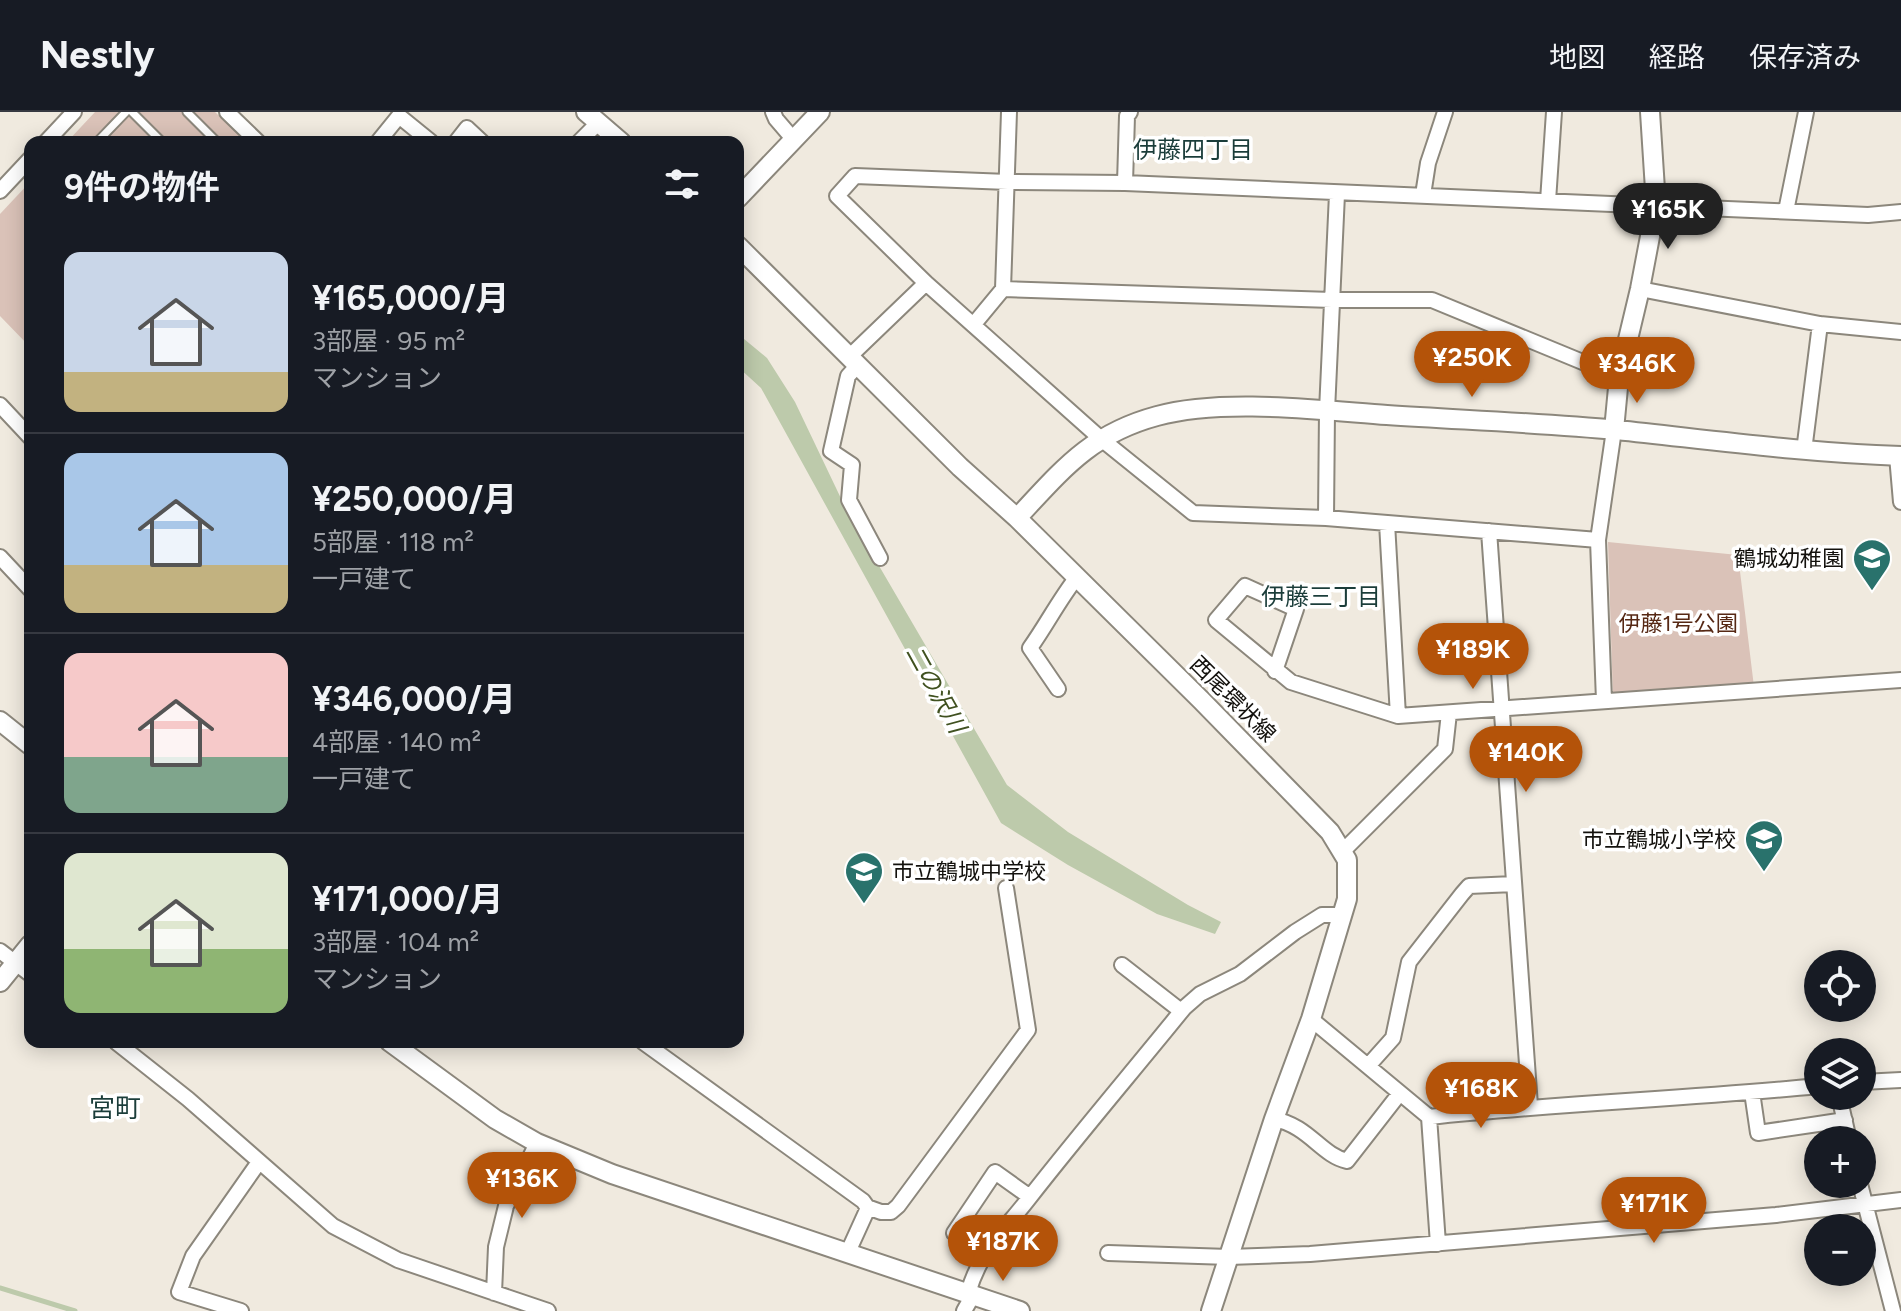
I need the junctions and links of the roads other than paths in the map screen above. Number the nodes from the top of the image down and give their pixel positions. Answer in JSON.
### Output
{"nodes":[{"id":1,"x":74,"y":112,"type":"edge"},
{"id":2,"x":126,"y":112,"type":"edge"},
{"id":3,"x":132,"y":112,"type":"edge"},
{"id":4,"x":187,"y":112,"type":"edge"},
{"id":5,"x":227,"y":112,"type":"edge"},
{"id":6,"x":773,"y":112,"type":"edge"},
{"id":7,"x":820,"y":112,"type":"edge"},
{"id":8,"x":1009,"y":112,"type":"edge"},
{"id":9,"x":1130,"y":112,"type":"edge"},
{"id":10,"x":1445,"y":112,"type":"edge"},
{"id":11,"x":1554,"y":112,"type":"edge"},
{"id":12,"x":1650,"y":112,"type":"edge"},
{"id":13,"x":1806,"y":112,"type":"edge"},
{"id":14,"x":592,"y":117,"type":"edge"},
{"id":15,"x":53,"y":136,"type":"edge"},
{"id":16,"x":103,"y":136,"type":"edge"},
{"id":17,"x":156,"y":136,"type":"edge"},
{"id":18,"x":211,"y":136,"type":"edge"},
{"id":19,"x":252,"y":136,"type":"edge"},
{"id":20,"x":383,"y":136,"type":"edge"},
{"id":21,"x":424,"y":136,"type":"edge"},
{"id":22,"x":461,"y":136,"type":"edge"},
{"id":23,"x":476,"y":136,"type":"edge"},
{"id":24,"x":582,"y":136,"type":"edge"},
{"id":25,"x":614,"y":136,"type":"edge"},
{"id":26,"x":794,"y":140,"type":"junction"},
{"id":27,"x":24,"y":165,"type":"edge"},
{"id":28,"x":1008,"y":182,"type":"junction"},
{"id":29,"x":1125,"y":183,"type":"junction"},
{"id":30,"x":0,"y":191,"type":"edge"},
{"id":31,"x":744,"y":192,"type":"edge"},
{"id":32,"x":1337,"y":194,"type":"junction"},
{"id":33,"x":1423,"y":195,"type":"junction"},
{"id":34,"x":1548,"y":201,"type":"junction"},
{"id":35,"x":1656,"y":205,"type":"junction"},
{"id":36,"x":1786,"y":211,"type":"junction"},
{"id":37,"x":1901,"y":212,"type":"edge"},
{"id":38,"x":744,"y":252,"type":"edge"},
{"id":39,"x":926,"y":283,"type":"junction"},
{"id":40,"x":1003,"y":289,"type":"junction"},
{"id":41,"x":1640,"y":289,"type":"junction"},
{"id":42,"x":1332,"y":300,"type":"junction"},
{"id":43,"x":974,"y":324,"type":"junction"},
{"id":44,"x":1820,"y":324,"type":"junction"},
{"id":45,"x":1901,"y":332,"type":"edge"},
{"id":46,"x":854,"y":361,"type":"junction"},
{"id":47,"x":1619,"y":377,"type":"junction"},
{"id":48,"x":0,"y":405,"type":"edge"},
{"id":49,"x":1327,"y":411,"type":"junction"},
{"id":50,"x":1614,"y":430,"type":"junction"},
{"id":51,"x":24,"y":431,"type":"edge"},
{"id":52,"x":1100,"y":438,"type":"junction"},
{"id":53,"x":1804,"y":451,"type":"junction"},
{"id":54,"x":1899,"y":456,"type":"edge"},
{"id":55,"x":1901,"y":502,"type":"edge"},
{"id":56,"x":1017,"y":518,"type":"junction"},
{"id":57,"x":1326,"y":518,"type":"junction"},
{"id":58,"x":1387,"y":523,"type":"junction"},
{"id":59,"x":1489,"y":531,"type":"junction"},
{"id":60,"x":1598,"y":540,"type":"junction"},
{"id":61,"x":0,"y":557,"type":"edge"},
{"id":62,"x":880,"y":558,"type":"dead end"},
{"id":63,"x":1077,"y":577,"type":"junction"},
{"id":64,"x":24,"y":583,"type":"edge"},
{"id":65,"x":1275,"y":671,"type":"junction"},
{"id":66,"x":1901,"y":680,"type":"edge"},
{"id":67,"x":1058,"y":689,"type":"dead end"},
{"id":68,"x":1604,"y":701,"type":"junction"},
{"id":69,"x":1501,"y":708,"type":"junction"},
{"id":70,"x":1449,"y":713,"type":"junction"},
{"id":71,"x":1398,"y":716,"type":"junction"},
{"id":72,"x":0,"y":721,"type":"edge"},
{"id":73,"x":24,"y":740,"type":"edge"},
{"id":74,"x":1343,"y":851,"type":"junction"},
{"id":75,"x":1514,"y":884,"type":"junction"},
{"id":76,"x":1006,"y":888,"type":"dead end"},
{"id":77,"x":1342,"y":915,"type":"junction"},
{"id":78,"x":7,"y":957,"type":"edge"},
{"id":79,"x":1122,"y":965,"type":"dead end"},
{"id":80,"x":24,"y":970,"type":"edge"},
{"id":81,"x":0,"y":982,"type":"edge"},
{"id":82,"x":1181,"y":1011,"type":"junction"},
{"id":83,"x":1311,"y":1019,"type":"junction"},
{"id":84,"x":124,"y":1048,"type":"edge"},
{"id":85,"x":398,"y":1048,"type":"edge"},
{"id":86,"x":651,"y":1048,"type":"edge"},
{"id":87,"x":1368,"y":1066,"type":"junction"},
{"id":88,"x":1901,"y":1080,"type":"edge"},
{"id":89,"x":1876,"y":1081,"type":"edge"},
{"id":90,"x":1804,"y":1087,"type":"edge"},
{"id":91,"x":1752,"y":1092,"type":"junction"},
{"id":92,"x":1400,"y":1093,"type":"junction"},
{"id":93,"x":1530,"y":1106,"type":"junction"},
{"id":94,"x":1842,"y":1110,"type":"edge"},
{"id":95,"x":1429,"y":1117,"type":"junction"},
{"id":96,"x":1274,"y":1119,"type":"junction"},
{"id":97,"x":1845,"y":1120,"type":"junction"},
{"id":98,"x":1846,"y":1126,"type":"edge"},
{"id":99,"x":537,"y":1143,"type":"junction"},
{"id":100,"x":259,"y":1162,"type":"junction"},
{"id":101,"x":1030,"y":1197,"type":"junction"},
{"id":102,"x":1863,"y":1198,"type":"edge"},
{"id":103,"x":1901,"y":1200,"type":"edge"},
{"id":104,"x":1865,"y":1205,"type":"junction"},
{"id":105,"x":867,"y":1207,"type":"junction"},
{"id":106,"x":1438,"y":1244,"type":"junction"},
{"id":107,"x":848,"y":1252,"type":"junction"},
{"id":108,"x":1108,"y":1253,"type":"dead end"},
{"id":109,"x":982,"y":1255,"type":"junction"},
{"id":110,"x":1229,"y":1257,"type":"junction"},
{"id":111,"x":494,"y":1293,"type":"junction"},
{"id":112,"x":968,"y":1300,"type":"edge"},
{"id":113,"x":524,"y":1307,"type":"edge"},
{"id":114,"x":241,"y":1311,"type":"edge"},
{"id":115,"x":548,"y":1311,"type":"edge"},
{"id":116,"x":1020,"y":1311,"type":"edge"},
{"id":117,"x":1211,"y":1311,"type":"edge"},
{"id":118,"x":1893,"y":1311,"type":"edge"}],
"edges":[{"from":1,"to":15,"type":"street"},
{"from":2,"to":16,"type":"lane"},
{"from":3,"to":17,"type":"lane"},
{"from":4,"to":18,"type":"lane"},
{"from":5,"to":19,"type":"street"},
{"from":6,"to":26,"type":"street"},
{"from":7,"to":26,"type":"street"},
{"from":8,"to":28,"type":"street"},
{"from":9,"to":29,"type":"street"},
{"from":10,"to":33,"type":"street"},
{"from":11,"to":34,"type":"street"},
{"from":12,"to":35,"type":"street"},
{"from":13,"to":36,"type":"street"},
{"from":14,"to":24,"type":"street"},
{"from":14,"to":25,"type":"street"},
{"from":20,"to":21,"type":"street"},
{"from":22,"to":23,"type":"street"},
{"from":26,"to":31,"type":"street"},
{"from":27,"to":30,"type":"street"},
{"from":28,"to":29,"type":"street"},
{"from":28,"to":39,"type":"street"},
{"from":28,"to":40,"type":"street"},
{"from":29,"to":32,"type":"street"},
{"from":32,"to":33,"type":"street"},
{"from":32,"to":42,"type":"street"},
{"from":33,"to":34,"type":"street"},
{"from":34,"to":35,"type":"street"},
{"from":35,"to":36,"type":"street"},
{"from":35,"to":41,"type":"street"},
{"from":36,"to":37,"type":"street"},
{"from":38,"to":46,"type":"street","name":"西尾環状線"},
{"from":39,"to":43,"type":"street"},
{"from":39,"to":46,"type":"street"},
{"from":40,"to":42,"type":"street"},
{"from":40,"to":43,"type":"street"},
{"from":41,"to":44,"type":"street"},
{"from":41,"to":47,"type":"street"},
{"from":42,"to":47,"type":"street"},
{"from":42,"to":49,"type":"street"},
{"from":43,"to":52,"type":"street"},
{"from":44,"to":45,"type":"street"},
{"from":44,"to":53,"type":"street"},
{"from":46,"to":56,"type":"street","name":"西尾環状線"},
{"from":46,"to":62,"type":"street"},
{"from":47,"to":50,"type":"street"},
{"from":48,"to":51,"type":"street"},
{"from":49,"to":50,"type":"street"},
{"from":49,"to":52,"type":"street"},
{"from":49,"to":57,"type":"street"},
{"from":50,"to":53,"type":"street"},
{"from":50,"to":60,"type":"street"},
{"from":52,"to":56,"type":"street"},
{"from":52,"to":57,"type":"street"},
{"from":53,"to":54,"type":"street"},
{"from":54,"to":55,"type":"street"},
{"from":56,"to":63,"type":"street","name":"西尾環状線"},
{"from":57,"to":58,"type":"street"},
{"from":58,"to":59,"type":"street"},
{"from":58,"to":71,"type":"street"},
{"from":59,"to":60,"type":"street"},
{"from":59,"to":69,"type":"street"},
{"from":60,"to":68,"type":"street"},
{"from":61,"to":64,"type":"street"},
{"from":63,"to":67,"type":"street"},
{"from":63,"to":74,"type":"street","name":"西尾環状線"},
{"from":65,"to":65,"type":"street"},
{"from":65,"to":71,"type":"street"},
{"from":66,"to":68,"type":"street"},
{"from":68,"to":69,"type":"street"},
{"from":69,"to":70,"type":"street"},
{"from":69,"to":75,"type":"street"},
{"from":70,"to":71,"type":"street"},
{"from":70,"to":74,"type":"street"},
{"from":72,"to":73,"type":"street"},
{"from":74,"to":77,"type":"street"},
{"from":75,"to":87,"type":"street"},
{"from":75,"to":93,"type":"street"},
{"from":76,"to":105,"type":"street"},
{"from":77,"to":82,"type":"street"},
{"from":77,"to":83,"type":"street"},
{"from":78,"to":80,"type":"street"},
{"from":78,"to":81,"type":"street"},
{"from":79,"to":82,"type":"street"},
{"from":82,"to":101,"type":"street"},
{"from":83,"to":87,"type":"street"},
{"from":83,"to":96,"type":"street"},
{"from":84,"to":100,"type":"street"},
{"from":85,"to":99,"type":"street"},
{"from":86,"to":105,"type":"street"},
{"from":87,"to":92,"type":"street"},
{"from":88,"to":89,"type":"street"},
{"from":90,"to":91,"type":"street"},
{"from":91,"to":93,"type":"street"},
{"from":91,"to":97,"type":"street"},
{"from":92,"to":95,"type":"street"},
{"from":92,"to":96,"type":"street"},
{"from":93,"to":95,"type":"street"},
{"from":94,"to":97,"type":"street"},
{"from":95,"to":106,"type":"street"},
{"from":96,"to":110,"type":"street"},
{"from":97,"to":98,"type":"street"},
{"from":99,"to":107,"type":"street"},
{"from":99,"to":111,"type":"street"},
{"from":100,"to":111,"type":"street"},
{"from":100,"to":114,"type":"street"},
{"from":101,"to":109,"type":"street"},
{"from":101,"to":109,"type":"street"},
{"from":102,"to":104,"type":"street"},
{"from":103,"to":104,"type":"street"},
{"from":104,"to":106,"type":"street"},
{"from":104,"to":118,"type":"street"},
{"from":105,"to":107,"type":"street"},
{"from":106,"to":110,"type":"street"},
{"from":107,"to":112,"type":"street"},
{"from":108,"to":110,"type":"street"},
{"from":109,"to":112,"type":"street"},
{"from":110,"to":117,"type":"street"},
{"from":111,"to":113,"type":"street"},
{"from":112,"to":116,"type":"street"},
{"from":113,"to":115,"type":"street"}]}
